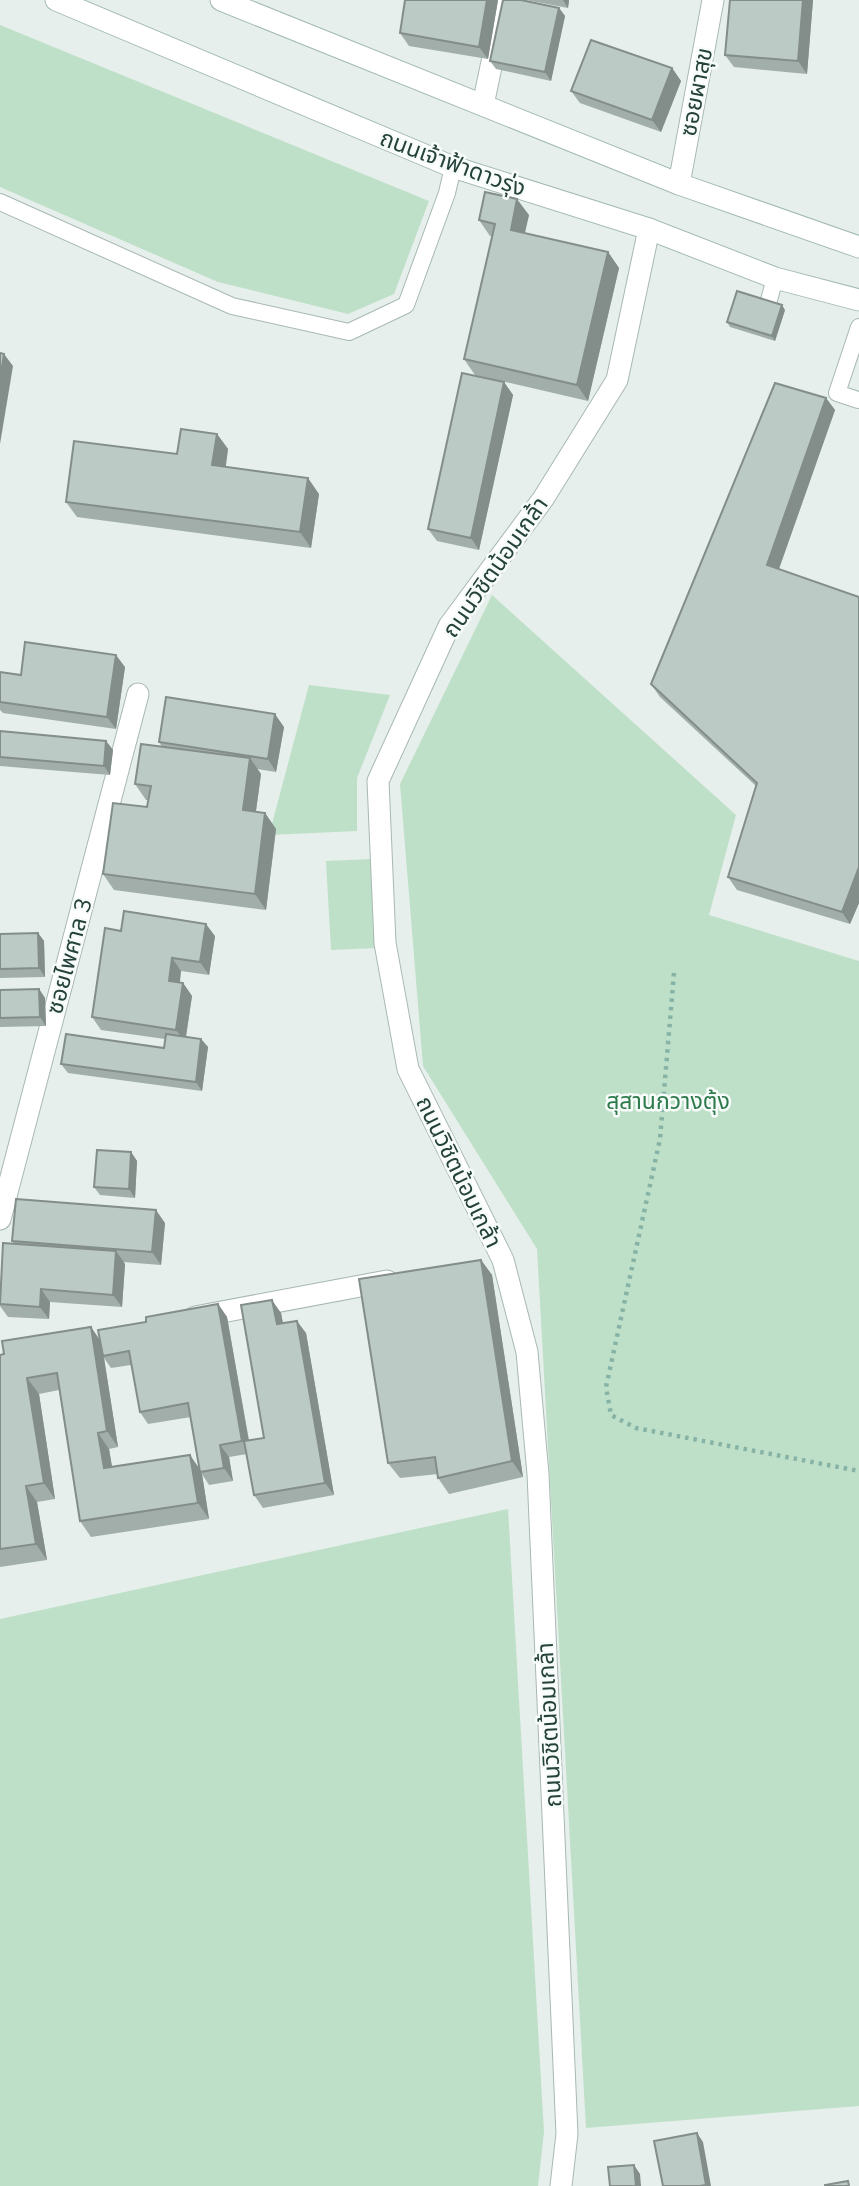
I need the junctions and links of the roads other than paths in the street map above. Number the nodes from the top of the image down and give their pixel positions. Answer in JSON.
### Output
{"nodes":[{"id":1,"x":56,"y":0,"type":"edge"},
{"id":2,"x":220,"y":0,"type":"edge"},
{"id":3,"x":505,"y":0,"type":"edge"},
{"id":4,"x":713,"y":0,"type":"edge"},
{"id":5,"x":482,"y":106,"type":"junction"},
{"id":6,"x":453,"y":167,"type":"junction"},
{"id":7,"x":679,"y":184,"type":"junction"},
{"id":8,"x":0,"y":202,"type":"edge"},
{"id":9,"x":649,"y":229,"type":"junction"},
{"id":10,"x":859,"y":247,"type":"edge"},
{"id":11,"x":775,"y":278,"type":"junction"},
{"id":12,"x":859,"y":300,"type":"edge"},
{"id":13,"x":768,"y":304,"type":"edge"},
{"id":14,"x":859,"y":327,"type":"edge"},
{"id":15,"x":858,"y":400,"type":"edge"},
{"id":16,"x":138,"y":694,"type":"dead end"},
{"id":17,"x":0,"y":1219,"type":"edge"},
{"id":18,"x":503,"y":1259,"type":"junction"},
{"id":19,"x":475,"y":1265,"type":"edge"},
{"id":20,"x":408,"y":1277,"type":"edge"},
{"id":21,"x":177,"y":1320,"type":"edge"},
{"id":22,"x":561,"y":2186,"type":"edge"}],
"edges":[{"from":1,"to":6,"type":"street","name":"ถนนเจ้าฟ้าดาวรุ่ง"},
{"from":2,"to":5,"type":"street"},
{"from":3,"to":5,"type":"street"},
{"from":4,"to":7,"type":"street","name":"ซอยผาสุข"},
{"from":5,"to":7,"type":"street"},
{"from":6,"to":8,"type":"lane"},
{"from":6,"to":9,"type":"street","name":"ถนนเจ้าฟ้าดาวรุ่ง"},
{"from":7,"to":10,"type":"street"},
{"from":9,"to":11,"type":"street","name":"ถนนเจ้าฟ้าดาวรุ่ง"},
{"from":9,"to":18,"type":"street","name":"ถนนวิชิตน้อมเกล้า"},
{"from":11,"to":12,"type":"street","name":"ถนนเจ้าฟ้าดาวรุ่ง"},
{"from":11,"to":13,"type":"lane"},
{"from":14,"to":15,"type":"lane"},
{"from":16,"to":17,"type":"street","name":"ซอยไพศาล 3"},
{"from":18,"to":19,"type":"street"},
{"from":18,"to":22,"type":"street","name":"ถนนวิชิตน้อมเกล้า"},
{"from":20,"to":21,"type":"street"}]}
